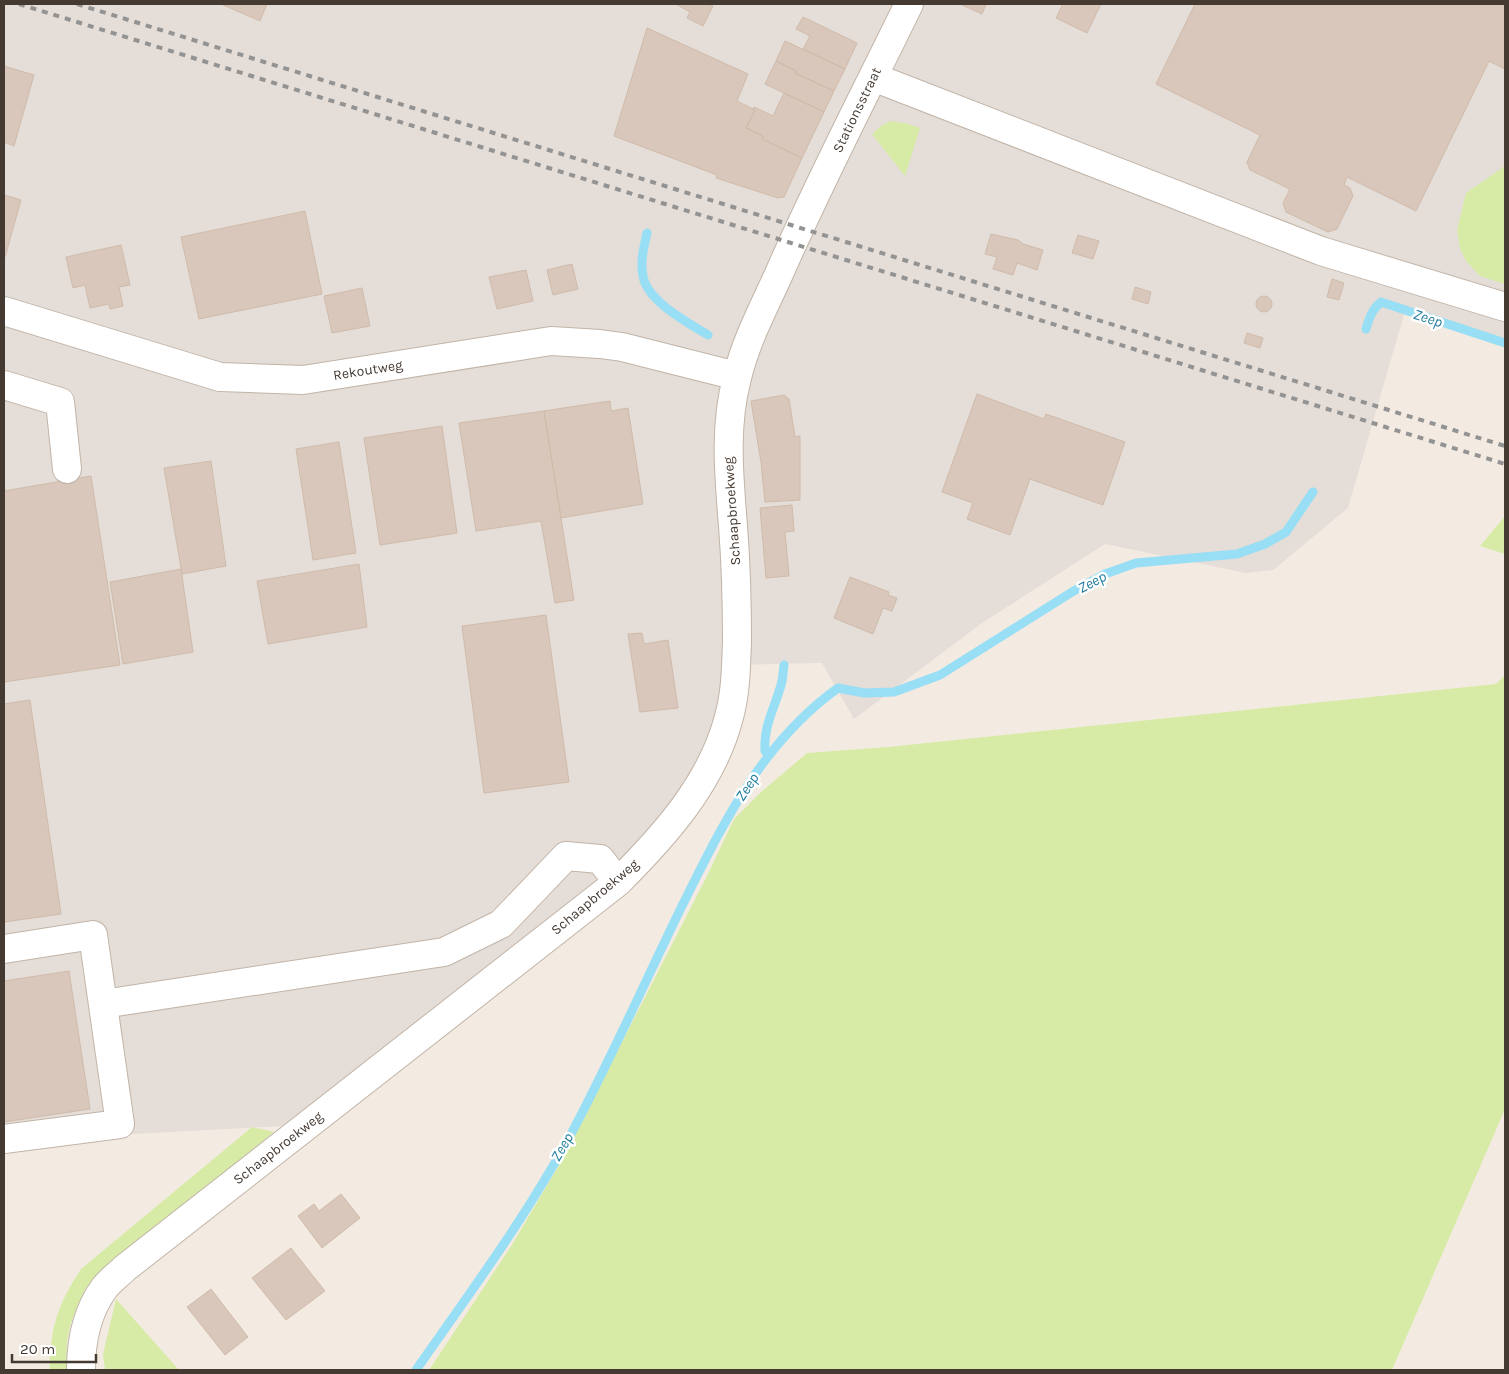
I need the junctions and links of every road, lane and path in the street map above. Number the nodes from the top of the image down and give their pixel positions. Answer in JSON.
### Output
{"nodes":[{"id":1,"x":909,"y":4,"type":"edge"},
{"id":2,"x":874,"y":77,"type":"junction"},
{"id":3,"x":805,"y":216,"type":"joint"},
{"id":4,"x":1505,"y":307,"type":"edge"},
{"id":5,"x":4,"y":310,"type":"edge"},
{"id":6,"x":737,"y":376,"type":"junction"},
{"id":7,"x":4,"y":385,"type":"edge"},
{"id":8,"x":67,"y":469,"type":"dead end"},
{"id":9,"x":618,"y":882,"type":"junction"},
{"id":10,"x":4,"y":949,"type":"edge"},
{"id":11,"x":103,"y":1004,"type":"junction"},
{"id":12,"x":4,"y":1139,"type":"edge"},
{"id":13,"x":81,"y":1370,"type":"edge"}],
"edges":[{"from":1,"to":2,"type":"street","name":"Stationsstraat"},
{"from":2,"to":3,"type":"street","name":"Stationsstraat"},
{"from":2,"to":4,"type":"street"},
{"from":3,"to":6,"type":"street","name":"Schaapbroekweg"},
{"from":5,"to":6,"type":"street","name":"Rekoutweg"},
{"from":6,"to":9,"type":"street","name":"Schaapbroekweg"},
{"from":7,"to":8,"type":"street"},
{"from":9,"to":11,"type":"street"},
{"from":9,"to":13,"type":"street","name":"Schaapbroekweg"},
{"from":10,"to":11,"type":"street"},
{"from":11,"to":12,"type":"street"}]}
